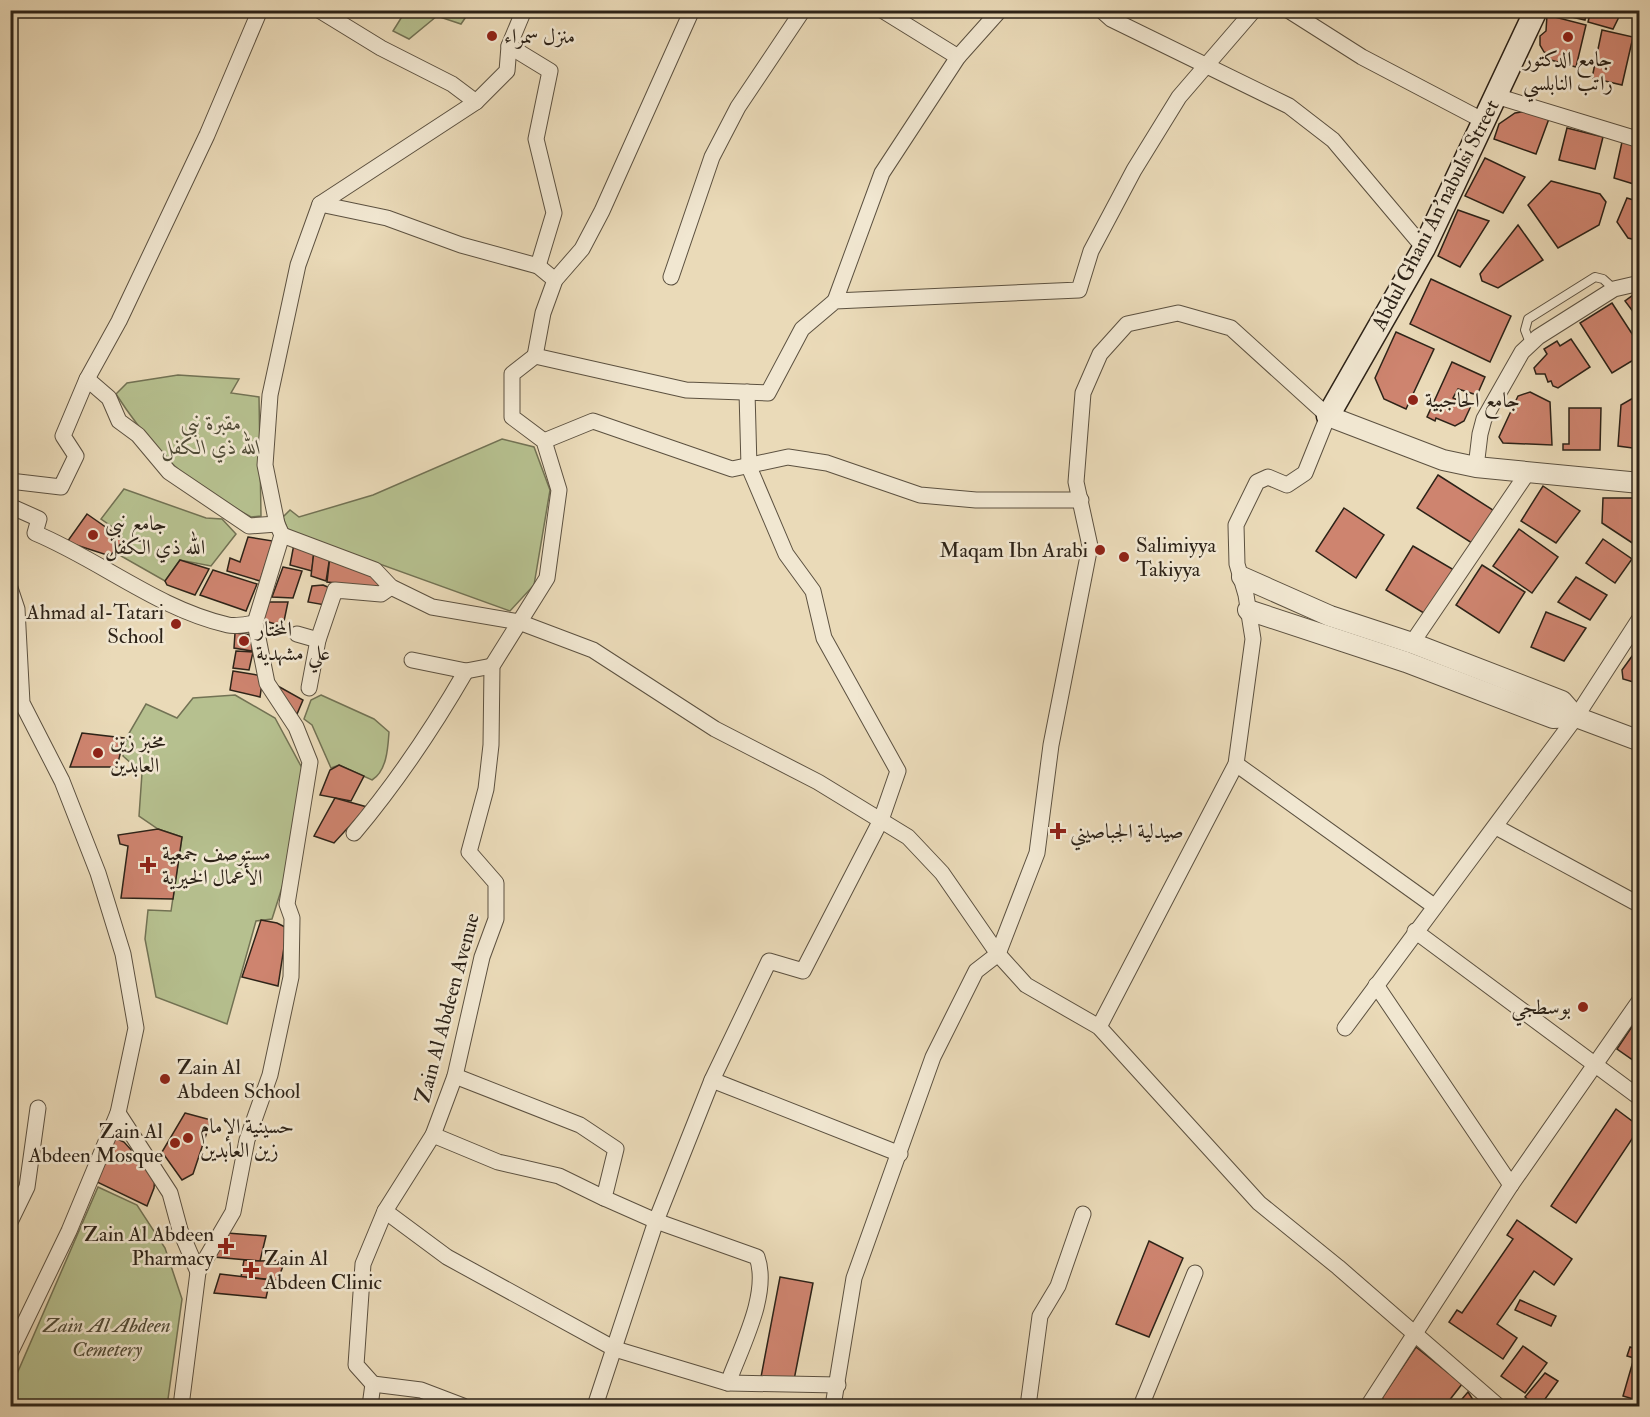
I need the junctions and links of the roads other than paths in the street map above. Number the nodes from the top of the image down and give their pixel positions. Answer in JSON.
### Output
{"nodes":[{"id":1,"x":260,"y":10,"type":"edge"},
{"id":2,"x":319,"y":10,"type":"edge"},
{"id":3,"x":524,"y":10,"type":"edge"},
{"id":4,"x":693,"y":10,"type":"edge"},
{"id":5,"x":803,"y":10,"type":"edge"},
{"id":6,"x":882,"y":10,"type":"edge"},
{"id":7,"x":1000,"y":10,"type":"edge"},
{"id":8,"x":1101,"y":10,"type":"edge"},
{"id":9,"x":1288,"y":10,"type":"edge"},
{"id":10,"x":1536,"y":10,"type":"edge"},
{"id":11,"x":1246,"y":13,"type":"edge"},
{"id":12,"x":509,"y":46,"type":"junction"},
{"id":13,"x":958,"y":57,"type":"junction"},
{"id":14,"x":1203,"y":66,"type":"junction"},
{"id":15,"x":1496,"y":96,"type":"junction"},
{"id":16,"x":476,"y":102,"type":"junction"},
{"id":17,"x":1484,"y":121,"type":"junction"},
{"id":18,"x":1640,"y":140,"type":"edge"},
{"id":19,"x":320,"y":204,"type":"junction"},
{"id":20,"x":1424,"y":248,"type":"junction"},
{"id":21,"x":538,"y":266,"type":"junction"},
{"id":22,"x":671,"y":277,"type":"dead end"},
{"id":23,"x":555,"y":280,"type":"junction"},
{"id":24,"x":1640,"y":283,"type":"edge"},
{"id":25,"x":835,"y":301,"type":"junction"},
{"id":26,"x":535,"y":356,"type":"junction"},
{"id":27,"x":87,"y":379,"type":"junction"},
{"id":28,"x":747,"y":392,"type":"junction"},
{"id":29,"x":1328,"y":416,"type":"junction"},
{"id":30,"x":544,"y":441,"type":"junction"},
{"id":31,"x":749,"y":467,"type":"junction"},
{"id":32,"x":1476,"y":467,"type":"junction"},
{"id":33,"x":1528,"y":472,"type":"junction"},
{"id":34,"x":10,"y":481,"type":"edge"},
{"id":35,"x":1640,"y":483,"type":"edge"},
{"id":36,"x":1081,"y":500,"type":"junction"},
{"id":37,"x":10,"y":506,"type":"edge"},
{"id":38,"x":280,"y":529,"type":"junction"},
{"id":39,"x":1242,"y":577,"type":"junction"},
{"id":40,"x":391,"y":587,"type":"junction"},
{"id":41,"x":10,"y":588,"type":"edge"},
{"id":42,"x":1248,"y":610,"type":"junction"},
{"id":43,"x":1317,"y":611,"type":"junction"},
{"id":44,"x":1640,"y":618,"type":"edge"},
{"id":45,"x":519,"y":621,"type":"junction"},
{"id":46,"x":255,"y":623,"type":"junction"},
{"id":47,"x":1309,"y":632,"type":"junction"},
{"id":48,"x":297,"y":634,"type":"dead end"},
{"id":49,"x":318,"y":640,"type":"junction"},
{"id":50,"x":1412,"y":643,"type":"junction"},
{"id":51,"x":412,"y":660,"type":"dead end"},
{"id":52,"x":492,"y":666,"type":"junction"},
{"id":53,"x":466,"y":671,"type":"junction"},
{"id":54,"x":309,"y":688,"type":"dead end"},
{"id":55,"x":1576,"y":717,"type":"junction"},
{"id":56,"x":1640,"y":741,"type":"edge"},
{"id":57,"x":1236,"y":764,"type":"junction"},
{"id":58,"x":881,"y":820,"type":"junction"},
{"id":59,"x":1496,"y":827,"type":"junction"},
{"id":60,"x":354,"y":833,"type":"dead end"},
{"id":61,"x":1640,"y":905,"type":"edge"},
{"id":62,"x":1434,"y":906,"type":"junction"},
{"id":63,"x":1415,"y":931,"type":"junction"},
{"id":64,"x":998,"y":954,"type":"junction"},
{"id":65,"x":1376,"y":985,"type":"junction"},
{"id":66,"x":1640,"y":1000,"type":"edge"},
{"id":67,"x":1099,"y":1027,"type":"junction"},
{"id":68,"x":1345,"y":1028,"type":"dead end"},
{"id":69,"x":1596,"y":1066,"type":"junction"},
{"id":70,"x":455,"y":1076,"type":"junction"},
{"id":71,"x":712,"y":1080,"type":"junction"},
{"id":72,"x":1640,"y":1098,"type":"edge"},
{"id":73,"x":38,"y":1108,"type":"dead end"},
{"id":74,"x":118,"y":1113,"type":"junction"},
{"id":75,"x":433,"y":1135,"type":"junction"},
{"id":76,"x":900,"y":1154,"type":"junction"},
{"id":77,"x":1512,"y":1185,"type":"junction"},
{"id":78,"x":604,"y":1198,"type":"junction"},
{"id":79,"x":385,"y":1211,"type":"junction"},
{"id":80,"x":1083,"y":1214,"type":"dead end"},
{"id":81,"x":656,"y":1221,"type":"junction"},
{"id":82,"x":10,"y":1222,"type":"edge"},
{"id":83,"x":198,"y":1272,"type":"junction"},
{"id":84,"x":1195,"y":1273,"type":"dead end"},
{"id":85,"x":1414,"y":1333,"type":"junction"},
{"id":86,"x":615,"y":1349,"type":"junction"},
{"id":87,"x":10,"y":1353,"type":"edge"},
{"id":88,"x":728,"y":1383,"type":"junction"},
{"id":89,"x":373,"y":1384,"type":"junction"},
{"id":90,"x":838,"y":1384,"type":"junction"},
{"id":91,"x":181,"y":1407,"type":"edge"},
{"id":92,"x":370,"y":1407,"type":"edge"},
{"id":93,"x":463,"y":1407,"type":"edge"},
{"id":94,"x":595,"y":1407,"type":"edge"},
{"id":95,"x":833,"y":1407,"type":"edge"},
{"id":96,"x":1028,"y":1407,"type":"edge"},
{"id":97,"x":1141,"y":1407,"type":"edge"},
{"id":98,"x":1368,"y":1407,"type":"edge"},
{"id":99,"x":1498,"y":1407,"type":"edge"}],
"edges":[{"from":1,"to":27,"type":"street"},
{"from":2,"to":16,"type":"street"},
{"from":3,"to":12,"type":"street"},
{"from":4,"to":23,"type":"street"},
{"from":5,"to":22,"type":"street"},
{"from":6,"to":13,"type":"street"},
{"from":7,"to":13,"type":"street"},
{"from":8,"to":14,"type":"street"},
{"from":9,"to":17,"type":"street"},
{"from":10,"to":15,"type":"main road","name":"Abdul Ghani An'nabulsi Street"},
{"from":11,"to":14,"type":"street"},
{"from":12,"to":16,"type":"street"},
{"from":12,"to":21,"type":"street"},
{"from":13,"to":25,"type":"street"},
{"from":14,"to":20,"type":"street"},
{"from":14,"to":25,"type":"street"},
{"from":15,"to":17,"type":"main road","name":"Abdul Ghani An'nabulsi Street"},
{"from":15,"to":18,"type":"street"},
{"from":16,"to":19,"type":"street"},
{"from":17,"to":20,"type":"main road","name":"Abdul Ghani An'nabulsi Street"},
{"from":19,"to":21,"type":"street"},
{"from":19,"to":38,"type":"street"},
{"from":20,"to":29,"type":"main road","name":"Abdul Ghani An'nabulsi Street"},
{"from":21,"to":23,"type":"street"},
{"from":23,"to":26,"type":"street"},
{"from":24,"to":32,"type":"street"},
{"from":25,"to":28,"type":"street"},
{"from":26,"to":28,"type":"street"},
{"from":26,"to":30,"type":"street"},
{"from":27,"to":34,"type":"street"},
{"from":27,"to":38,"type":"street"},
{"from":28,"to":31,"type":"street"},
{"from":29,"to":32,"type":"street"},
{"from":29,"to":36,"type":"street"},
{"from":29,"to":39,"type":"street"},
{"from":30,"to":31,"type":"street"},
{"from":30,"to":45,"type":"street"},
{"from":31,"to":36,"type":"street"},
{"from":31,"to":58,"type":"street"},
{"from":32,"to":33,"type":"street"},
{"from":33,"to":35,"type":"street"},
{"from":33,"to":50,"type":"street"},
{"from":36,"to":64,"type":"street"},
{"from":37,"to":46,"type":"street"},
{"from":38,"to":40,"type":"street"},
{"from":38,"to":46,"type":"street"},
{"from":39,"to":42,"type":"street"},
{"from":39,"to":43,"type":"street"},
{"from":40,"to":45,"type":"street"},
{"from":40,"to":49,"type":"street"},
{"from":41,"to":74,"type":"street"},
{"from":42,"to":47,"type":"street"},
{"from":42,"to":57,"type":"street"},
{"from":43,"to":47,"type":"street"},
{"from":43,"to":50,"type":"street"},
{"from":44,"to":55,"type":"street"},
{"from":45,"to":52,"type":"street"},
{"from":45,"to":58,"type":"street"},
{"from":46,"to":83,"type":"street"},
{"from":47,"to":55,"type":"street"},
{"from":48,"to":49,"type":"street"},
{"from":49,"to":54,"type":"street"},
{"from":50,"to":55,"type":"street"},
{"from":51,"to":53,"type":"street"},
{"from":52,"to":53,"type":"street"},
{"from":52,"to":70,"type":"street","name":"Zain Al Abdeen Avenue"},
{"from":53,"to":60,"type":"street"},
{"from":55,"to":56,"type":"street"},
{"from":55,"to":59,"type":"street"},
{"from":57,"to":62,"type":"street"},
{"from":57,"to":67,"type":"street"},
{"from":58,"to":64,"type":"street"},
{"from":58,"to":71,"type":"street"},
{"from":59,"to":61,"type":"street"},
{"from":59,"to":62,"type":"street"},
{"from":62,"to":63,"type":"street"},
{"from":63,"to":65,"type":"street"},
{"from":63,"to":69,"type":"street"},
{"from":64,"to":67,"type":"street"},
{"from":64,"to":76,"type":"street"},
{"from":65,"to":68,"type":"street"},
{"from":65,"to":77,"type":"street"},
{"from":66,"to":69,"type":"street"},
{"from":67,"to":85,"type":"street"},
{"from":69,"to":72,"type":"street"},
{"from":69,"to":77,"type":"street"},
{"from":70,"to":75,"type":"street","name":"Zain Al Abdeen Avenue"},
{"from":70,"to":78,"type":"street"},
{"from":71,"to":76,"type":"street"},
{"from":71,"to":81,"type":"street"},
{"from":73,"to":82,"type":"street"},
{"from":74,"to":83,"type":"street"},
{"from":74,"to":87,"type":"street"},
{"from":75,"to":78,"type":"street"},
{"from":75,"to":79,"type":"street","name":"Zain Al Abdeen Avenue"},
{"from":76,"to":90,"type":"street"},
{"from":77,"to":85,"type":"street"},
{"from":78,"to":81,"type":"street"},
{"from":79,"to":86,"type":"street"},
{"from":79,"to":89,"type":"street","name":"Zain Al Abdeen Avenue"},
{"from":80,"to":96,"type":"street"},
{"from":81,"to":86,"type":"street"},
{"from":81,"to":88,"type":"street"},
{"from":83,"to":91,"type":"street"},
{"from":84,"to":97,"type":"street"},
{"from":85,"to":98,"type":"street"},
{"from":85,"to":99,"type":"street"},
{"from":86,"to":88,"type":"street"},
{"from":86,"to":94,"type":"street"},
{"from":88,"to":90,"type":"street"},
{"from":89,"to":92,"type":"street"},
{"from":89,"to":93,"type":"street"},
{"from":90,"to":95,"type":"street"}]}
